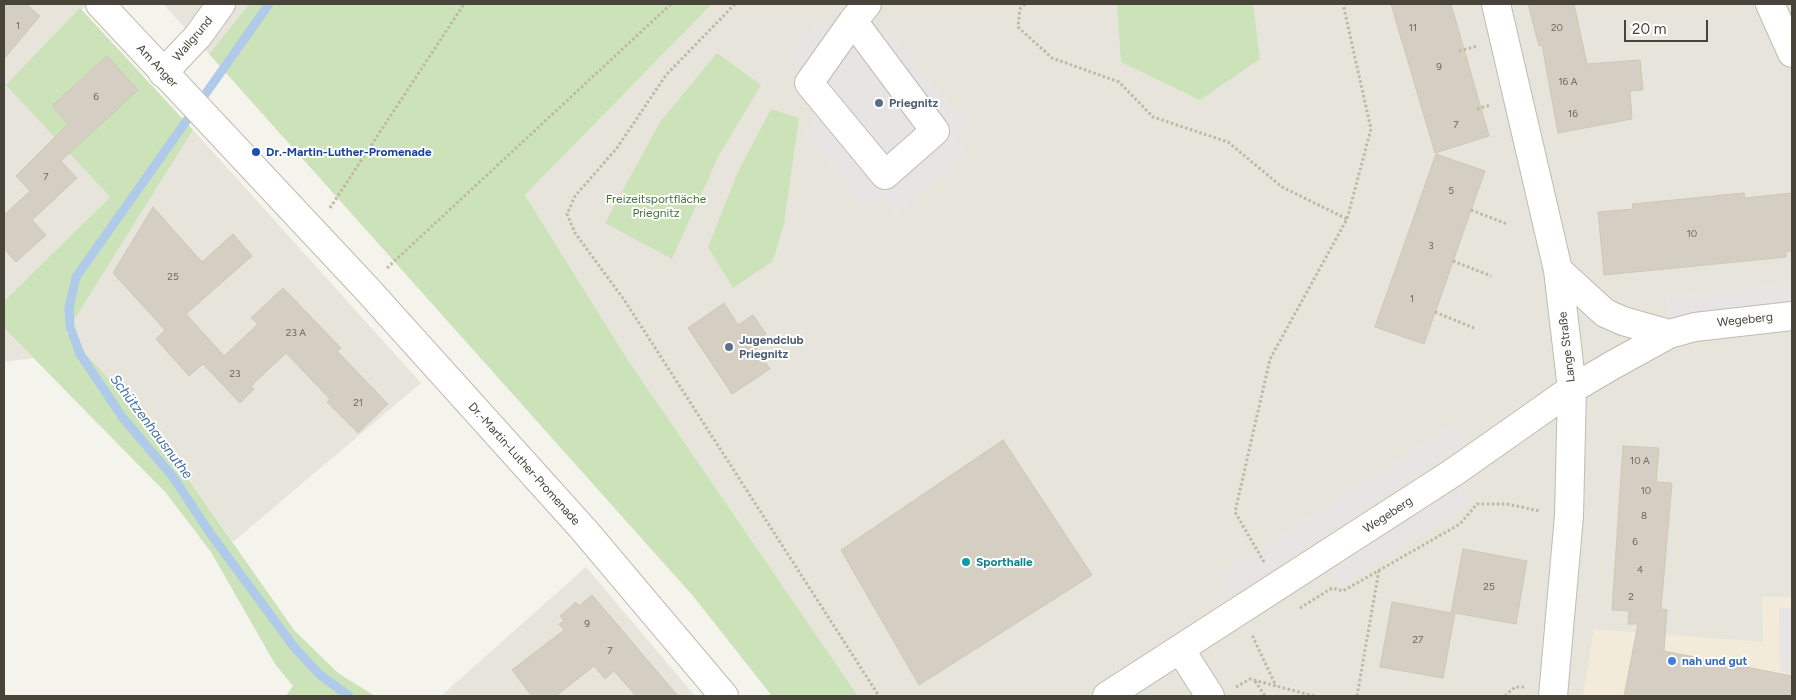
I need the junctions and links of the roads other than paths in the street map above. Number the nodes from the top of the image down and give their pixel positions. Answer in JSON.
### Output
{"nodes":[{"id":1,"x":100,"y":4,"type":"edge"},
{"id":2,"x":221,"y":4,"type":"edge"},
{"id":3,"x":1496,"y":4,"type":"edge"},
{"id":4,"x":1770,"y":4,"type":"edge"},
{"id":5,"x":860,"y":13,"type":"edge"},
{"id":6,"x":1792,"y":54,"type":"edge"},
{"id":7,"x":168,"y":79,"type":"junction"},
{"id":8,"x":215,"y":128,"type":"joint"},
{"id":9,"x":1558,"y":270,"type":"junction"},
{"id":10,"x":1792,"y":316,"type":"edge"},
{"id":11,"x":1669,"y":334,"type":"junction"},
{"id":12,"x":1572,"y":389,"type":"junction"},
{"id":13,"x":1180,"y":649,"type":"junction"},
{"id":14,"x":1219,"y":694,"type":"edge"},
{"id":15,"x":724,"y":696,"type":"edge"},
{"id":16,"x":1107,"y":696,"type":"edge"},
{"id":17,"x":1553,"y":696,"type":"edge"}],
"edges":[{"from":1,"to":7,"type":"street","name":"Am Anger"},
{"from":2,"to":7,"type":"street","name":"Wallgrund"},
{"from":3,"to":9,"type":"street","name":"Lange Straße"},
{"from":4,"to":6,"type":"street"},
{"from":5,"to":5,"type":"street"},
{"from":7,"to":8,"type":"street","name":"Am Anger"},
{"from":8,"to":15,"type":"street","name":"Dr.-Martin-Luther-Promenade"},
{"from":9,"to":11,"type":"street"},
{"from":9,"to":12,"type":"street","name":"Lange Straße"},
{"from":10,"to":11,"type":"street","name":"Wegeberg"},
{"from":11,"to":12,"type":"street","name":"Wegeberg"},
{"from":12,"to":13,"type":"street","name":"Wegeberg"},
{"from":12,"to":17,"type":"street","name":"Lange Straße"},
{"from":13,"to":14,"type":"street"},
{"from":13,"to":16,"type":"street","name":"Wegeberg"}]}
